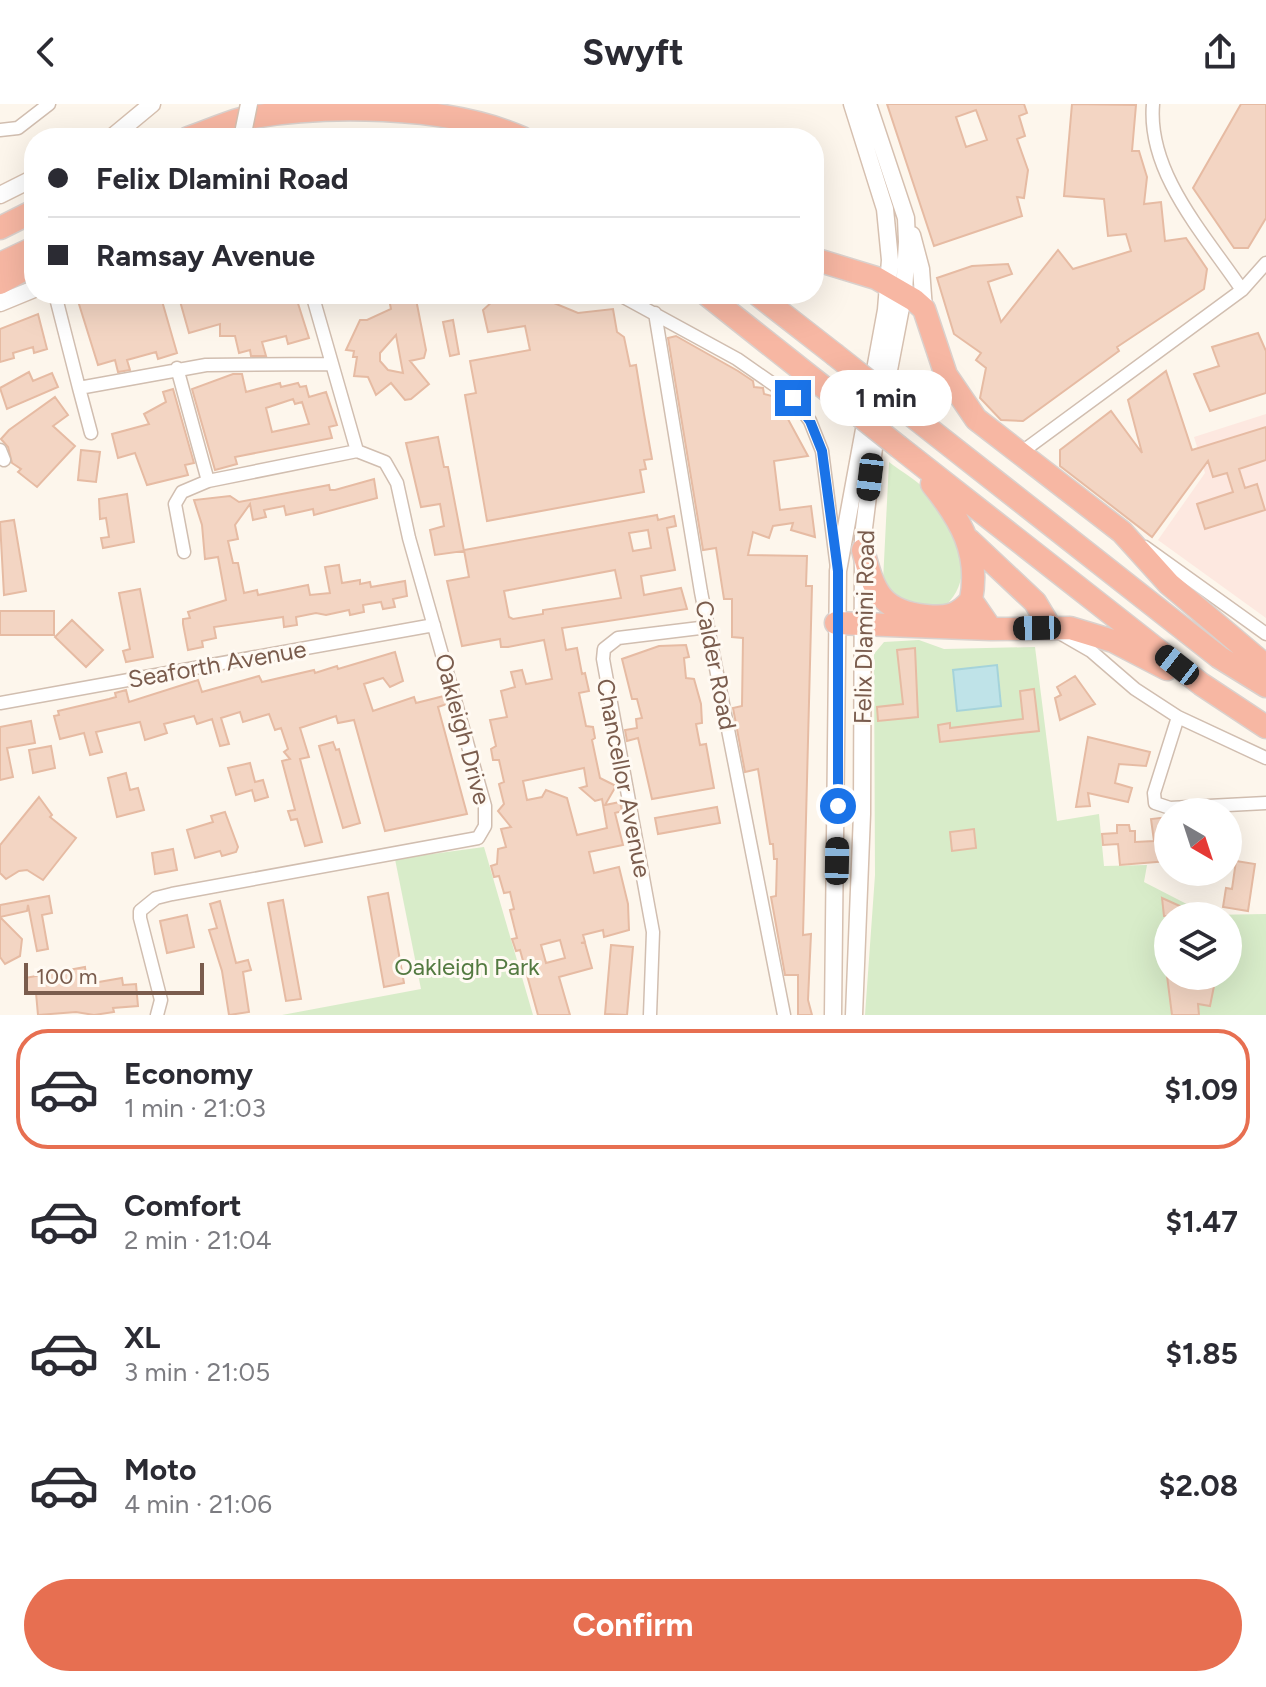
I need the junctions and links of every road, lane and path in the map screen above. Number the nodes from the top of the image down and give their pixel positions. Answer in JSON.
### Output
{"nodes":[{"id":1,"x":49,"y":104,"type":"edge"},
{"id":2,"x":249,"y":104,"type":"edge"},
{"id":3,"x":852,"y":104,"type":"edge"},
{"id":4,"x":868,"y":104,"type":"edge"},
{"id":5,"x":1153,"y":104,"type":"edge"},
{"id":6,"x":148,"y":109,"type":"edge"},
{"id":7,"x":124,"y":128,"type":"edge"},
{"id":8,"x":216,"y":128,"type":"edge"},
{"id":9,"x":244,"y":128,"type":"edge"},
{"id":10,"x":486,"y":128,"type":"edge"},
{"id":11,"x":0,"y":130,"type":"edge"},
{"id":12,"x":24,"y":183,"type":"edge"},
{"id":13,"x":0,"y":195,"type":"edge"},
{"id":14,"x":24,"y":216,"type":"edge"},
{"id":15,"x":906,"y":218,"type":"junction"},
{"id":16,"x":0,"y":228,"type":"edge"},
{"id":17,"x":24,"y":253,"type":"edge"},
{"id":18,"x":824,"y":263,"type":"edge"},
{"id":19,"x":1266,"y":263,"type":"edge"},
{"id":20,"x":0,"y":264,"type":"edge"},
{"id":21,"x":24,"y":270,"type":"edge"},
{"id":22,"x":0,"y":283,"type":"edge"},
{"id":23,"x":896,"y":288,"type":"junction"},
{"id":24,"x":1242,"y":290,"type":"junction"},
{"id":25,"x":24,"y":293,"type":"edge"},
{"id":26,"x":0,"y":303,"type":"edge"},
{"id":27,"x":58,"y":304,"type":"edge"},
{"id":28,"x":315,"y":304,"type":"edge"},
{"id":29,"x":637,"y":304,"type":"edge"},
{"id":30,"x":719,"y":304,"type":"edge"},
{"id":31,"x":770,"y":304,"type":"edge"},
{"id":32,"x":924,"y":309,"type":"junction"},
{"id":33,"x":655,"y":313,"type":"junction"},
{"id":34,"x":330,"y":364,"type":"junction"},
{"id":35,"x":177,"y":368,"type":"junction"},
{"id":36,"x":79,"y":388,"type":"junction"},
{"id":37,"x":91,"y":433,"type":"dead end"},
{"id":38,"x":357,"y":451,"type":"junction"},
{"id":39,"x":904,"y":451,"type":"junction"},
{"id":40,"x":1019,"y":454,"type":"junction"},
{"id":41,"x":208,"y":481,"type":"junction"},
{"id":42,"x":1122,"y":532,"type":"junction"},
{"id":43,"x":969,"y":540,"type":"junction"},
{"id":44,"x":863,"y":550,"type":"junction"},
{"id":45,"x":184,"y":552,"type":"dead end"},
{"id":46,"x":838,"y":571,"type":"junction"},
{"id":47,"x":971,"y":600,"type":"junction"},
{"id":48,"x":901,"y":613,"type":"junction"},
{"id":49,"x":836,"y":616,"type":"junction"},
{"id":50,"x":864,"y":617,"type":"junction"},
{"id":51,"x":434,"y":625,"type":"junction"},
{"id":52,"x":708,"y":627,"type":"junction"},
{"id":53,"x":1050,"y":627,"type":"junction"},
{"id":54,"x":991,"y":629,"type":"junction"},
{"id":55,"x":1266,"y":634,"type":"edge"},
{"id":56,"x":1266,"y":666,"type":"edge"},
{"id":57,"x":1201,"y":684,"type":"junction"},
{"id":58,"x":1266,"y":686,"type":"edge"},
{"id":59,"x":0,"y":703,"type":"edge"},
{"id":60,"x":1178,"y":717,"type":"junction"},
{"id":61,"x":1266,"y":727,"type":"edge"},
{"id":62,"x":1266,"y":758,"type":"edge"},
{"id":63,"x":1266,"y":803,"type":"edge"},
{"id":64,"x":157,"y":1015,"type":"edge"},
{"id":65,"x":650,"y":1015,"type":"edge"},
{"id":66,"x":784,"y":1015,"type":"edge"},
{"id":67,"x":833,"y":1015,"type":"edge"},
{"id":68,"x":854,"y":1015,"type":"edge"}],
"edges":[{"from":1,"to":11,"type":"street"},
{"from":2,"to":9,"type":"main road","bridge":true},
{"from":3,"to":23,"type":"main road","name":"Felix Dlamini Road"},
{"from":4,"to":15,"type":"main road","name":"Felix Dlamini Road"},
{"from":5,"to":24,"type":"street"},
{"from":6,"to":7,"type":"main road"},
{"from":8,"to":10,"type":"highway"},
{"from":12,"to":13,"type":"main road"},
{"from":14,"to":16,"type":"highway"},
{"from":15,"to":23,"type":"main road","name":"Felix Dlamini Road"},
{"from":15,"to":32,"type":"main road"},
{"from":17,"to":20,"type":"highway"},
{"from":18,"to":23,"type":"highway"},
{"from":19,"to":24,"type":"street"},
{"from":21,"to":22,"type":"highway"},
{"from":23,"to":32,"type":"highway"},
{"from":23,"to":44,"type":"main road","name":"Felix Dlamini Road"},
{"from":23,"to":46,"type":"main road","name":"Felix Dlamini Road"},
{"from":24,"to":40,"type":"street"},
{"from":25,"to":26,"type":"main road"},
{"from":27,"to":36,"type":"street"},
{"from":28,"to":34,"type":"street"},
{"from":29,"to":33,"type":"street"},
{"from":30,"to":39,"type":"highway","bridge":true},
{"from":31,"to":58,"type":"highway","bridge":true},
{"from":32,"to":40,"type":"highway"},
{"from":33,"to":46,"type":"street"},
{"from":33,"to":52,"type":"street","name":"Calder Road"},
{"from":34,"to":35,"type":"street"},
{"from":34,"to":38,"type":"street"},
{"from":35,"to":36,"type":"street"},
{"from":35,"to":41,"type":"street"},
{"from":36,"to":37,"type":"street"},
{"from":38,"to":41,"type":"street"},
{"from":38,"to":51,"type":"street","name":"Oakleigh Drive"},
{"from":39,"to":43,"type":"highway"},
{"from":39,"to":57,"type":"highway"},
{"from":40,"to":42,"type":"highway"},
{"from":41,"to":45,"type":"street"},
{"from":42,"to":55,"type":"street"},
{"from":42,"to":56,"type":"highway"},
{"from":43,"to":47,"type":"highway"},
{"from":43,"to":53,"type":"highway"},
{"from":44,"to":48,"type":"highway"},
{"from":44,"to":50,"type":"main road","name":"Felix Dlamini Road"},
{"from":46,"to":49,"type":"main road","name":"Felix Dlamini Road"},
{"from":47,"to":48,"type":"highway"},
{"from":47,"to":54,"type":"highway"},
{"from":48,"to":50,"type":"highway"},
{"from":49,"to":50,"type":"highway"},
{"from":49,"to":67,"type":"main road","name":"Felix Dlamini Road"},
{"from":50,"to":54,"type":"highway"},
{"from":50,"to":68,"type":"main road","name":"Felix Dlamini Road"},
{"from":51,"to":59,"type":"street","name":"Seaforth Avenue"},
{"from":51,"to":64,"type":"street","name":"Oakleigh Drive"},
{"from":52,"to":65,"type":"street","name":"Chancellor Avenue"},
{"from":52,"to":66,"type":"street","name":"Calder Road"},
{"from":53,"to":54,"type":"highway"},
{"from":53,"to":57,"type":"highway"},
{"from":53,"to":60,"type":"street"},
{"from":57,"to":61,"type":"highway"},
{"from":60,"to":62,"type":"street"},
{"from":60,"to":63,"type":"street"}]}
